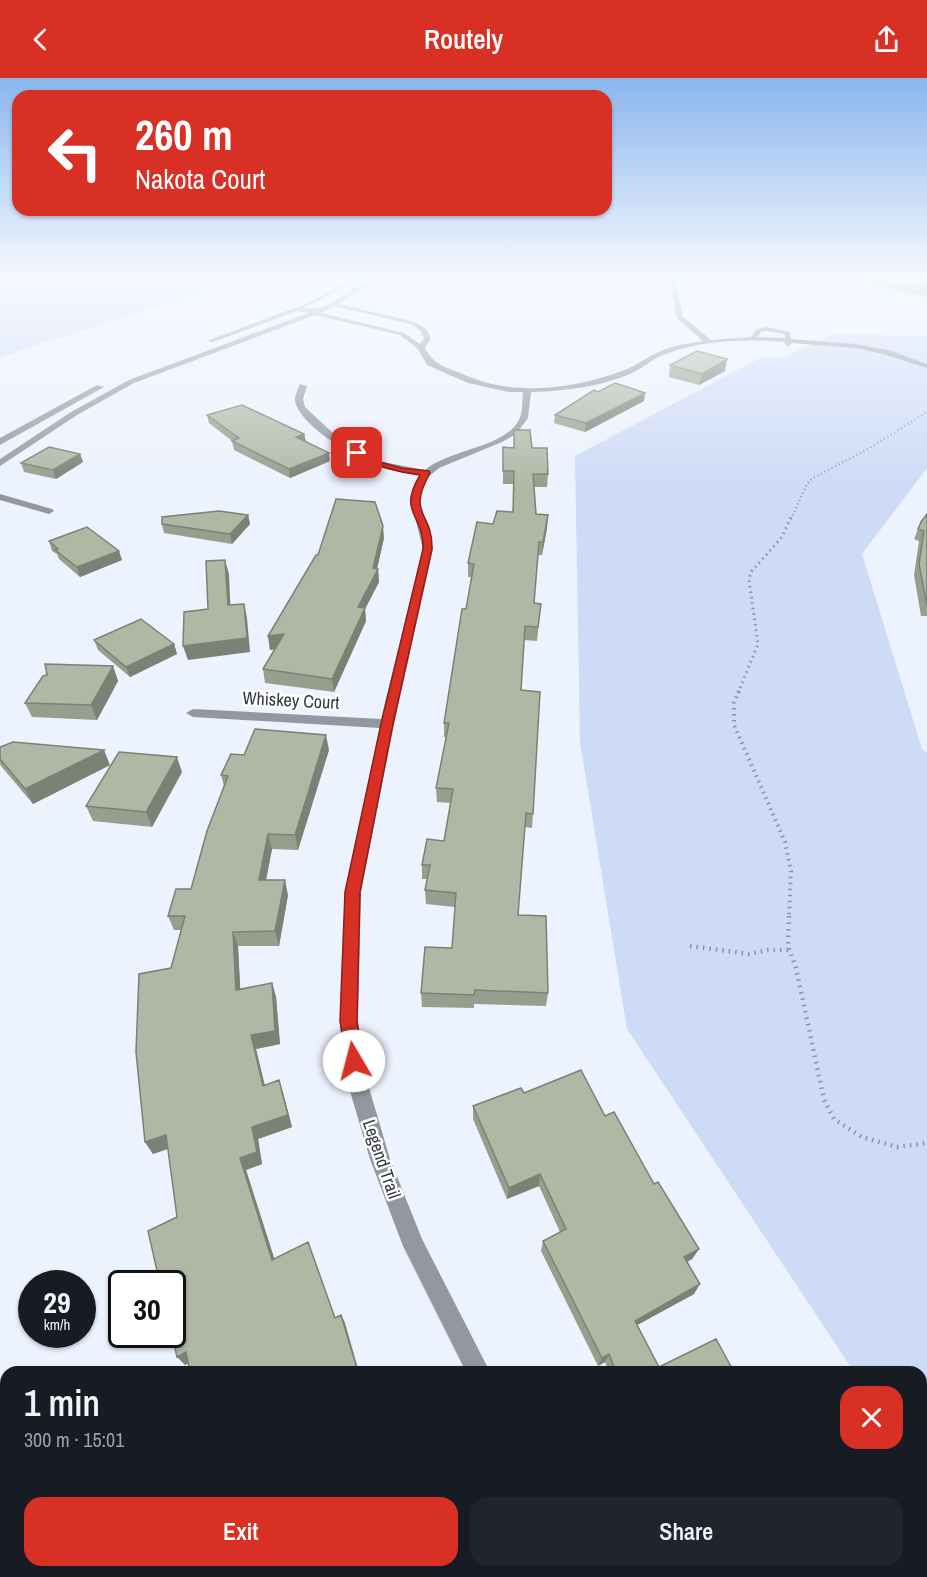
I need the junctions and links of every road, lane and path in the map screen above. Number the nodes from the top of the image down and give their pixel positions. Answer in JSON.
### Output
{"nodes":[{"id":1,"x":198,"y":347,"type":"edge"},
{"id":2,"x":226,"y":347,"type":"edge"},
{"id":3,"x":681,"y":347,"type":"edge"},
{"id":4,"x":727,"y":347,"type":"edge"},
{"id":5,"x":784,"y":347,"type":"edge"},
{"id":6,"x":421,"y":348,"type":"edge"},
{"id":7,"x":655,"y":357,"type":"junction"},
{"id":8,"x":927,"y":366,"type":"edge"},
{"id":9,"x":303,"y":386,"type":"dead end"},
{"id":10,"x":527,"y":390,"type":"junction"},
{"id":11,"x":927,"y":412,"type":"edge"},
{"id":12,"x":0,"y":442,"type":"edge"},
{"id":13,"x":0,"y":463,"type":"edge"},
{"id":14,"x":426,"y":473,"type":"junction"},
{"id":15,"x":0,"y":497,"type":"edge"},
{"id":16,"x":49,"y":511,"type":"dead end"},
{"id":17,"x":192,"y":713,"type":"dead end"},
{"id":18,"x":387,"y":724,"type":"junction"},
{"id":19,"x":690,"y":946,"type":"dead end"},
{"id":20,"x":789,"y":950,"type":"junction"},
{"id":21,"x":927,"y":1143,"type":"edge"},
{"id":22,"x":475,"y":1366,"type":"edge"}],
"edges":[{"from":1,"to":12,"type":"street"},
{"from":2,"to":13,"type":"street"},
{"from":3,"to":7,"type":"street"},
{"from":4,"to":7,"type":"street"},
{"from":5,"to":8,"type":"street"},
{"from":6,"to":10,"type":"street"},
{"from":7,"to":10,"type":"street"},
{"from":9,"to":14,"type":"street"},
{"from":10,"to":14,"type":"street"},
{"from":11,"to":20,"type":"path"},
{"from":14,"to":18,"type":"street","name":"Legend Trail"},
{"from":15,"to":16,"type":"street"},
{"from":17,"to":18,"type":"street","name":"Whiskey Court"},
{"from":18,"to":22,"type":"street","name":"Legend Trail"},
{"from":19,"to":20,"type":"path"},
{"from":20,"to":21,"type":"path"}]}
